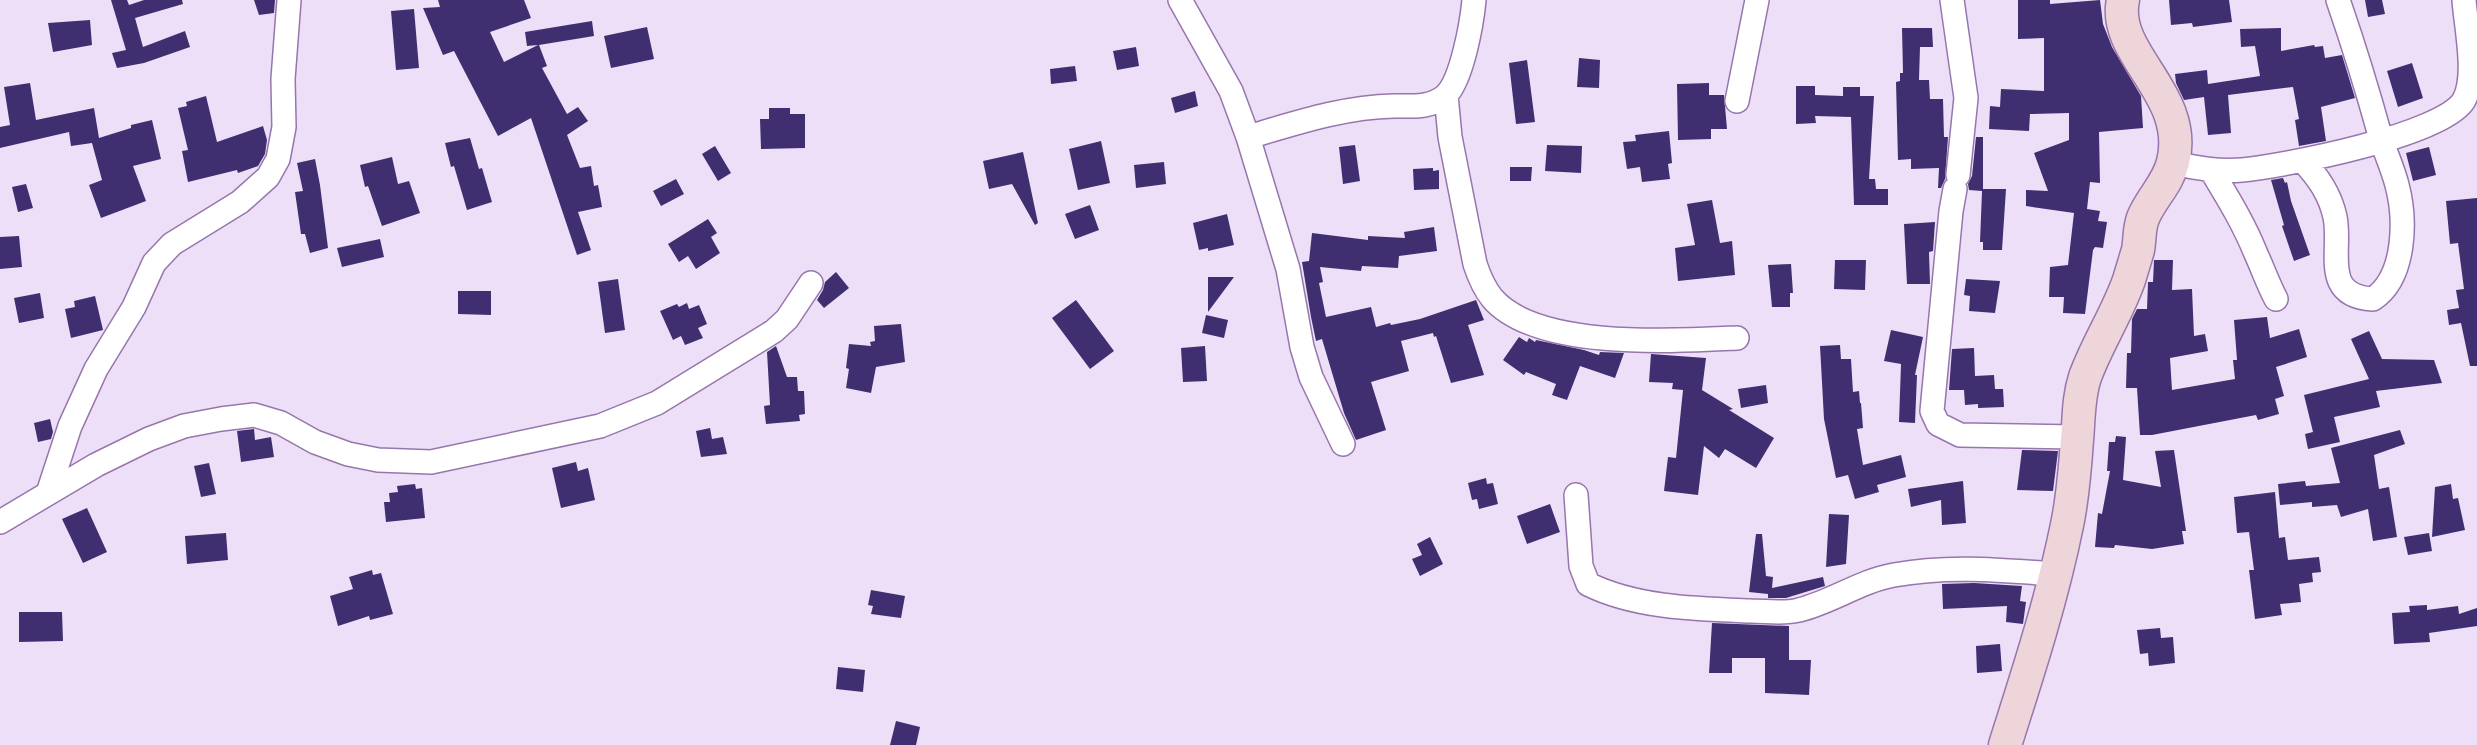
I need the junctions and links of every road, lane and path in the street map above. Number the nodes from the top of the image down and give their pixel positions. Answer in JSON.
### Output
{"nodes":[{"id":1,"x":289,"y":0,"type":"edge"},
{"id":2,"x":1180,"y":0,"type":"edge"},
{"id":3,"x":1474,"y":0,"type":"edge"},
{"id":4,"x":1757,"y":0,"type":"edge"},
{"id":5,"x":1952,"y":0,"type":"edge"},
{"id":6,"x":2123,"y":0,"type":"edge"},
{"id":7,"x":2338,"y":0,"type":"edge"},
{"id":8,"x":2463,"y":0,"type":"edge"},
{"id":9,"x":1446,"y":95,"type":"junction"},
{"id":10,"x":1737,"y":102,"type":"dead end"},
{"id":11,"x":1248,"y":137,"type":"junction"},
{"id":12,"x":2382,"y":141,"type":"junction"},
{"id":13,"x":2302,"y":160,"type":"junction"},
{"id":14,"x":2173,"y":163,"type":"junction"},
{"id":15,"x":2211,"y":170,"type":"junction"},
{"id":16,"x":811,"y":283,"type":"dead end"},
{"id":17,"x":2276,"y":299,"type":"dead end"},
{"id":18,"x":1737,"y":338,"type":"dead end"},
{"id":19,"x":2077,"y":437,"type":"junction"},
{"id":20,"x":1343,"y":444,"type":"dead end"},
{"id":21,"x":48,"y":493,"type":"junction"},
{"id":22,"x":1576,"y":495,"type":"dead end"},
{"id":23,"x":0,"y":522,"type":"edge"},
{"id":24,"x":2054,"y":574,"type":"junction"},
{"id":25,"x":2006,"y":745,"type":"edge"}],
"edges":[{"from":1,"to":21,"type":"street"},
{"from":2,"to":11,"type":"street"},
{"from":3,"to":9,"type":"street"},
{"from":4,"to":10,"type":"street"},
{"from":5,"to":19,"type":"street"},
{"from":6,"to":14,"type":"street"},
{"from":7,"to":12,"type":"street"},
{"from":8,"to":12,"type":"street"},
{"from":9,"to":11,"type":"street"},
{"from":9,"to":18,"type":"street"},
{"from":11,"to":20,"type":"street"},
{"from":12,"to":13,"type":"street"},
{"from":12,"to":13,"type":"street"},
{"from":13,"to":15,"type":"street"},
{"from":14,"to":15,"type":"street"},
{"from":14,"to":19,"type":"street"},
{"from":15,"to":17,"type":"street"},
{"from":16,"to":21,"type":"street"},
{"from":19,"to":24,"type":"street"},
{"from":21,"to":23,"type":"street"},
{"from":22,"to":24,"type":"street"},
{"from":24,"to":25,"type":"street"}]}
